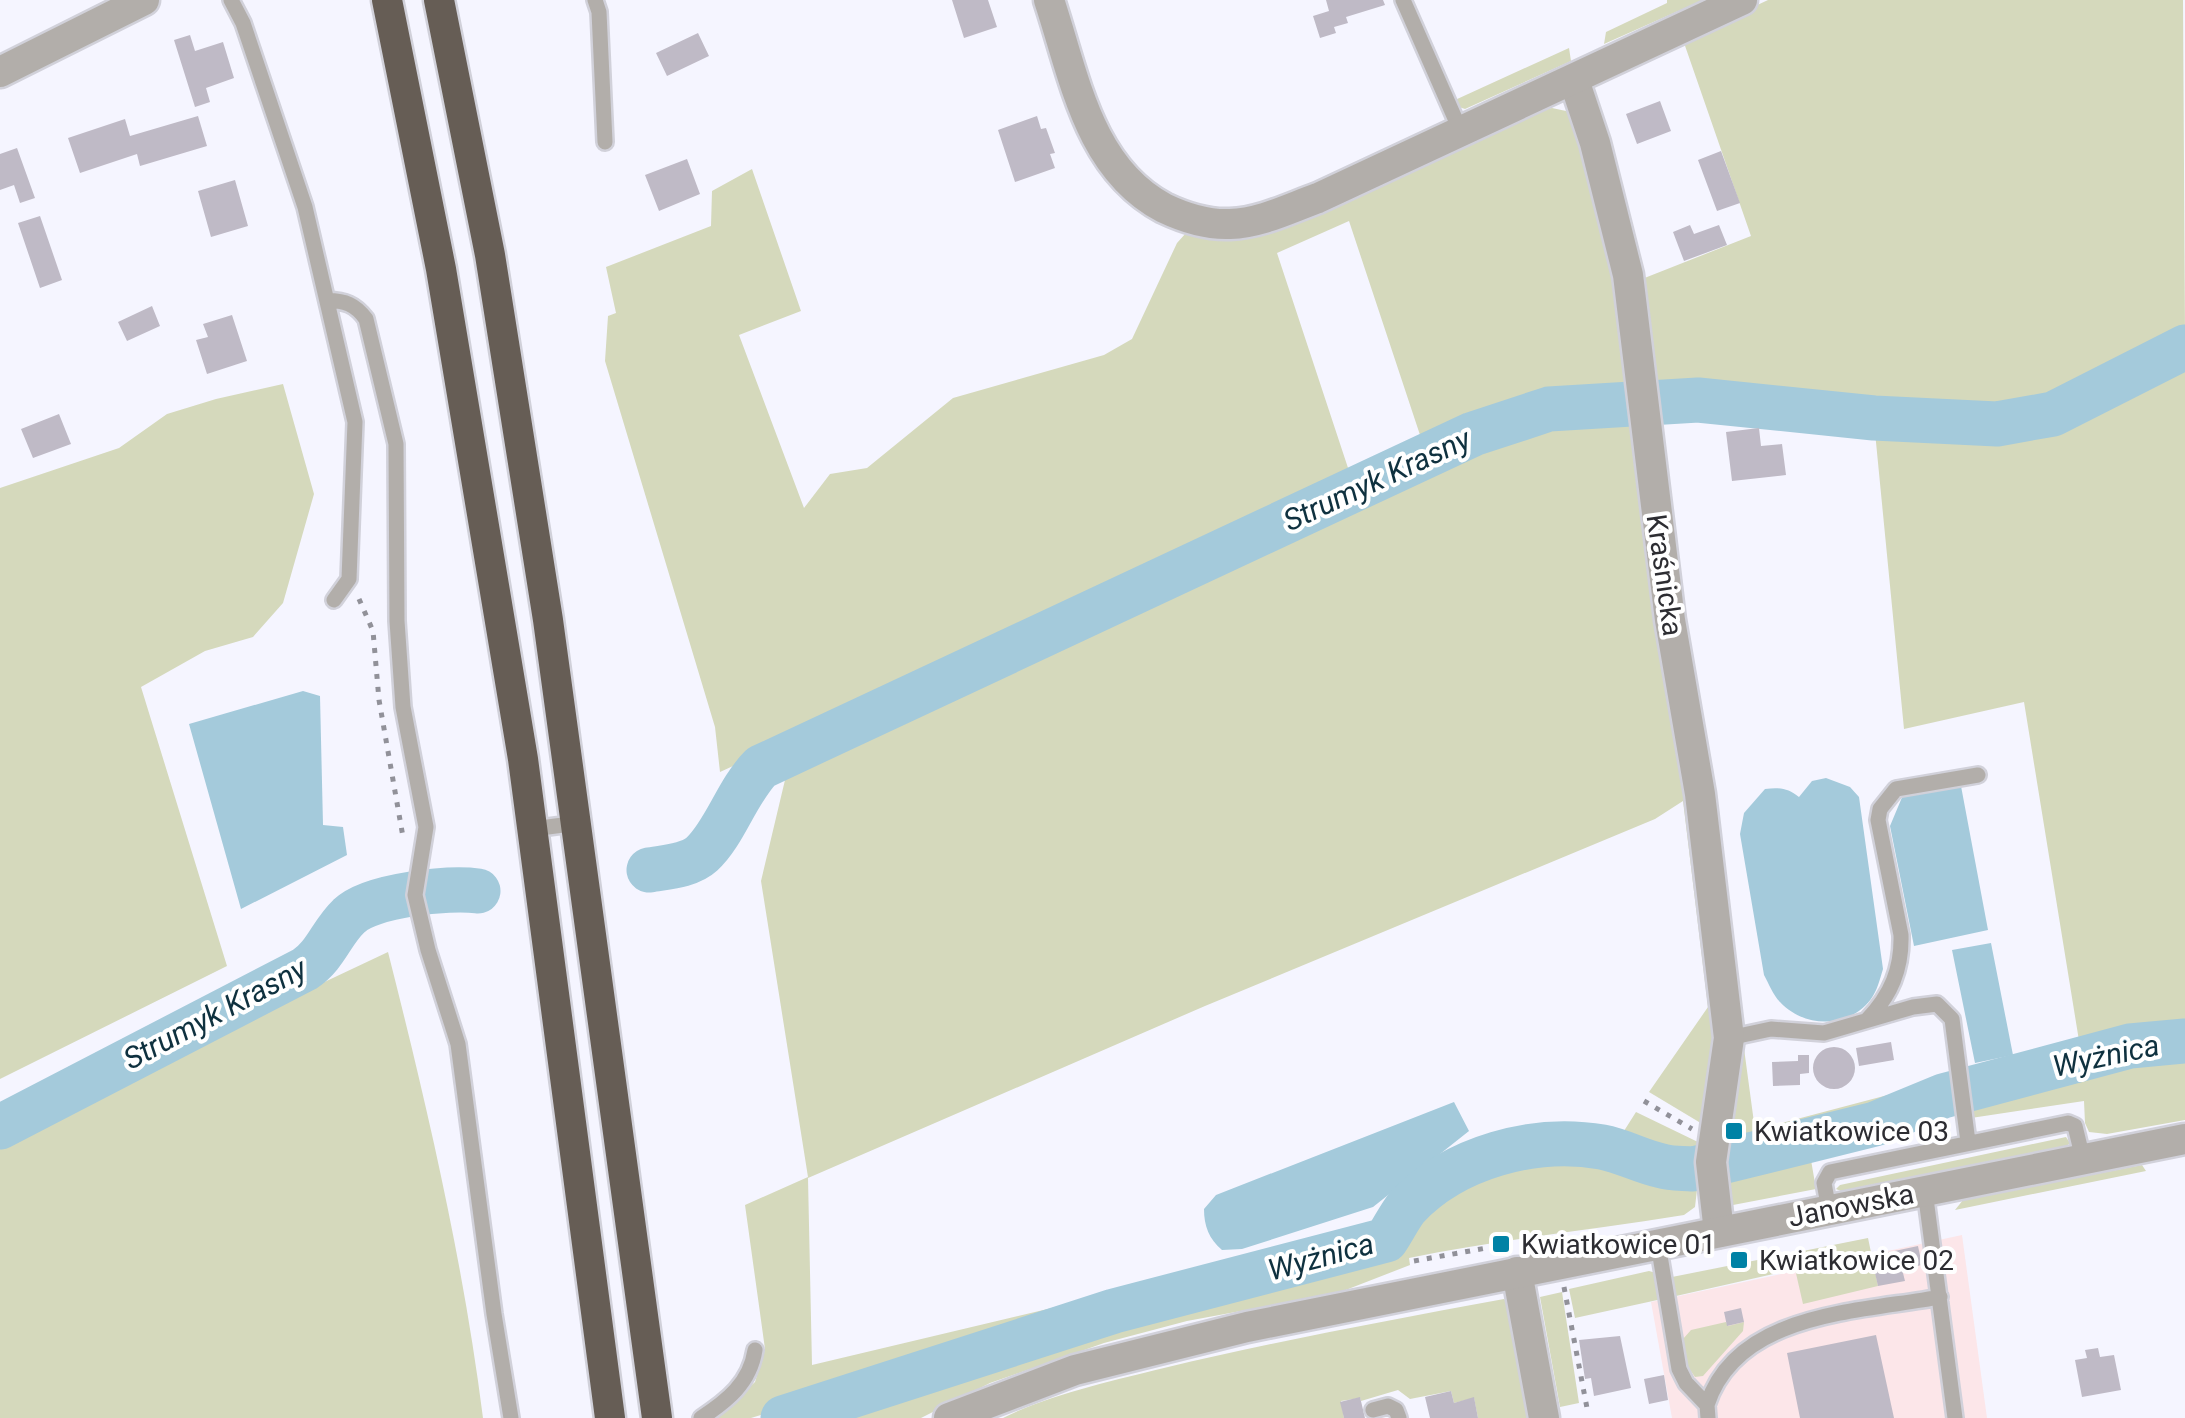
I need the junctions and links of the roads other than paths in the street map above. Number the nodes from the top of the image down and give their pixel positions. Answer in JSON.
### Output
{"nodes":[{"id":1,"x":144,"y":0,"type":"edge"},
{"id":2,"x":231,"y":0,"type":"edge"},
{"id":3,"x":387,"y":0,"type":"edge"},
{"id":4,"x":439,"y":0,"type":"edge"},
{"id":5,"x":596,"y":0,"type":"edge"},
{"id":6,"x":1050,"y":0,"type":"edge"},
{"id":7,"x":1403,"y":0,"type":"edge"},
{"id":8,"x":1742,"y":0,"type":"edge"},
{"id":9,"x":0,"y":72,"type":"edge"},
{"id":10,"x":1574,"y":80,"type":"junction"},
{"id":11,"x":1460,"y":132,"type":"junction"},
{"id":12,"x":604,"y":142,"type":"dead end"},
{"id":13,"x":326,"y":300,"type":"junction"},
{"id":14,"x":334,"y":600,"type":"dead end"},
{"id":15,"x":1978,"y":775,"type":"dead end"},
{"id":16,"x":578,"y":823,"type":"junction"},
{"id":17,"x":533,"y":829,"type":"junction"},
{"id":18,"x":1864,"y":1022,"type":"junction"},
{"id":19,"x":1729,"y":1038,"type":"junction"},
{"id":20,"x":2185,"y":1139,"type":"edge"},
{"id":21,"x":1968,"y":1142,"type":"junction"},
{"id":22,"x":2083,"y":1159,"type":"junction"},
{"id":23,"x":1925,"y":1190,"type":"junction"},
{"id":24,"x":1829,"y":1210,"type":"junction"},
{"id":25,"x":1720,"y":1232,"type":"junction"},
{"id":26,"x":1658,"y":1244,"type":"junction"},
{"id":27,"x":1516,"y":1272,"type":"junction"},
{"id":28,"x":1940,"y":1297,"type":"junction"},
{"id":29,"x":755,"y":1350,"type":"dead end"},
{"id":30,"x":1373,"y":1410,"type":"dead end"},
{"id":31,"x":1707,"y":1411,"type":"edge"},
{"id":32,"x":511,"y":1418,"type":"edge"},
{"id":33,"x":610,"y":1418,"type":"edge"},
{"id":34,"x":657,"y":1418,"type":"edge"},
{"id":35,"x":701,"y":1418,"type":"edge"},
{"id":36,"x":949,"y":1418,"type":"edge"},
{"id":37,"x":1399,"y":1418,"type":"edge"},
{"id":38,"x":1544,"y":1418,"type":"edge"},
{"id":39,"x":1955,"y":1418,"type":"edge"}],
"edges":[{"from":1,"to":9,"type":"street"},
{"from":2,"to":13,"type":"lane"},
{"from":3,"to":17,"type":"highway"},
{"from":4,"to":16,"type":"highway"},
{"from":5,"to":12,"type":"lane"},
{"from":6,"to":11,"type":"street"},
{"from":7,"to":11,"type":"lane"},
{"from":8,"to":10,"type":"street"},
{"from":10,"to":11,"type":"street"},
{"from":10,"to":19,"type":"street","name":"Kraśnicka"},
{"from":13,"to":14,"type":"lane"},
{"from":13,"to":32,"type":"lane"},
{"from":15,"to":18,"type":"lane"},
{"from":16,"to":17,"type":"lane"},
{"from":16,"to":34,"type":"highway"},
{"from":17,"to":33,"type":"highway"},
{"from":18,"to":19,"type":"lane"},
{"from":18,"to":21,"type":"lane"},
{"from":19,"to":25,"type":"street","name":"Kraśnicka"},
{"from":20,"to":22,"type":"street","name":"Janowska"},
{"from":21,"to":22,"type":"lane"},
{"from":21,"to":24,"type":"lane"},
{"from":22,"to":23,"type":"street","name":"Janowska"},
{"from":23,"to":24,"type":"street","name":"Janowska"},
{"from":23,"to":28,"type":"lane"},
{"from":24,"to":25,"type":"street","name":"Janowska"},
{"from":25,"to":26,"type":"street","name":"Janowska"},
{"from":26,"to":27,"type":"street","name":"Janowska"},
{"from":26,"to":31,"type":"lane"},
{"from":27,"to":36,"type":"street","name":"Janowska"},
{"from":27,"to":38,"type":"street"},
{"from":28,"to":31,"type":"lane"},
{"from":28,"to":39,"type":"lane"},
{"from":29,"to":35,"type":"lane"},
{"from":30,"to":37,"type":"lane"}]}
